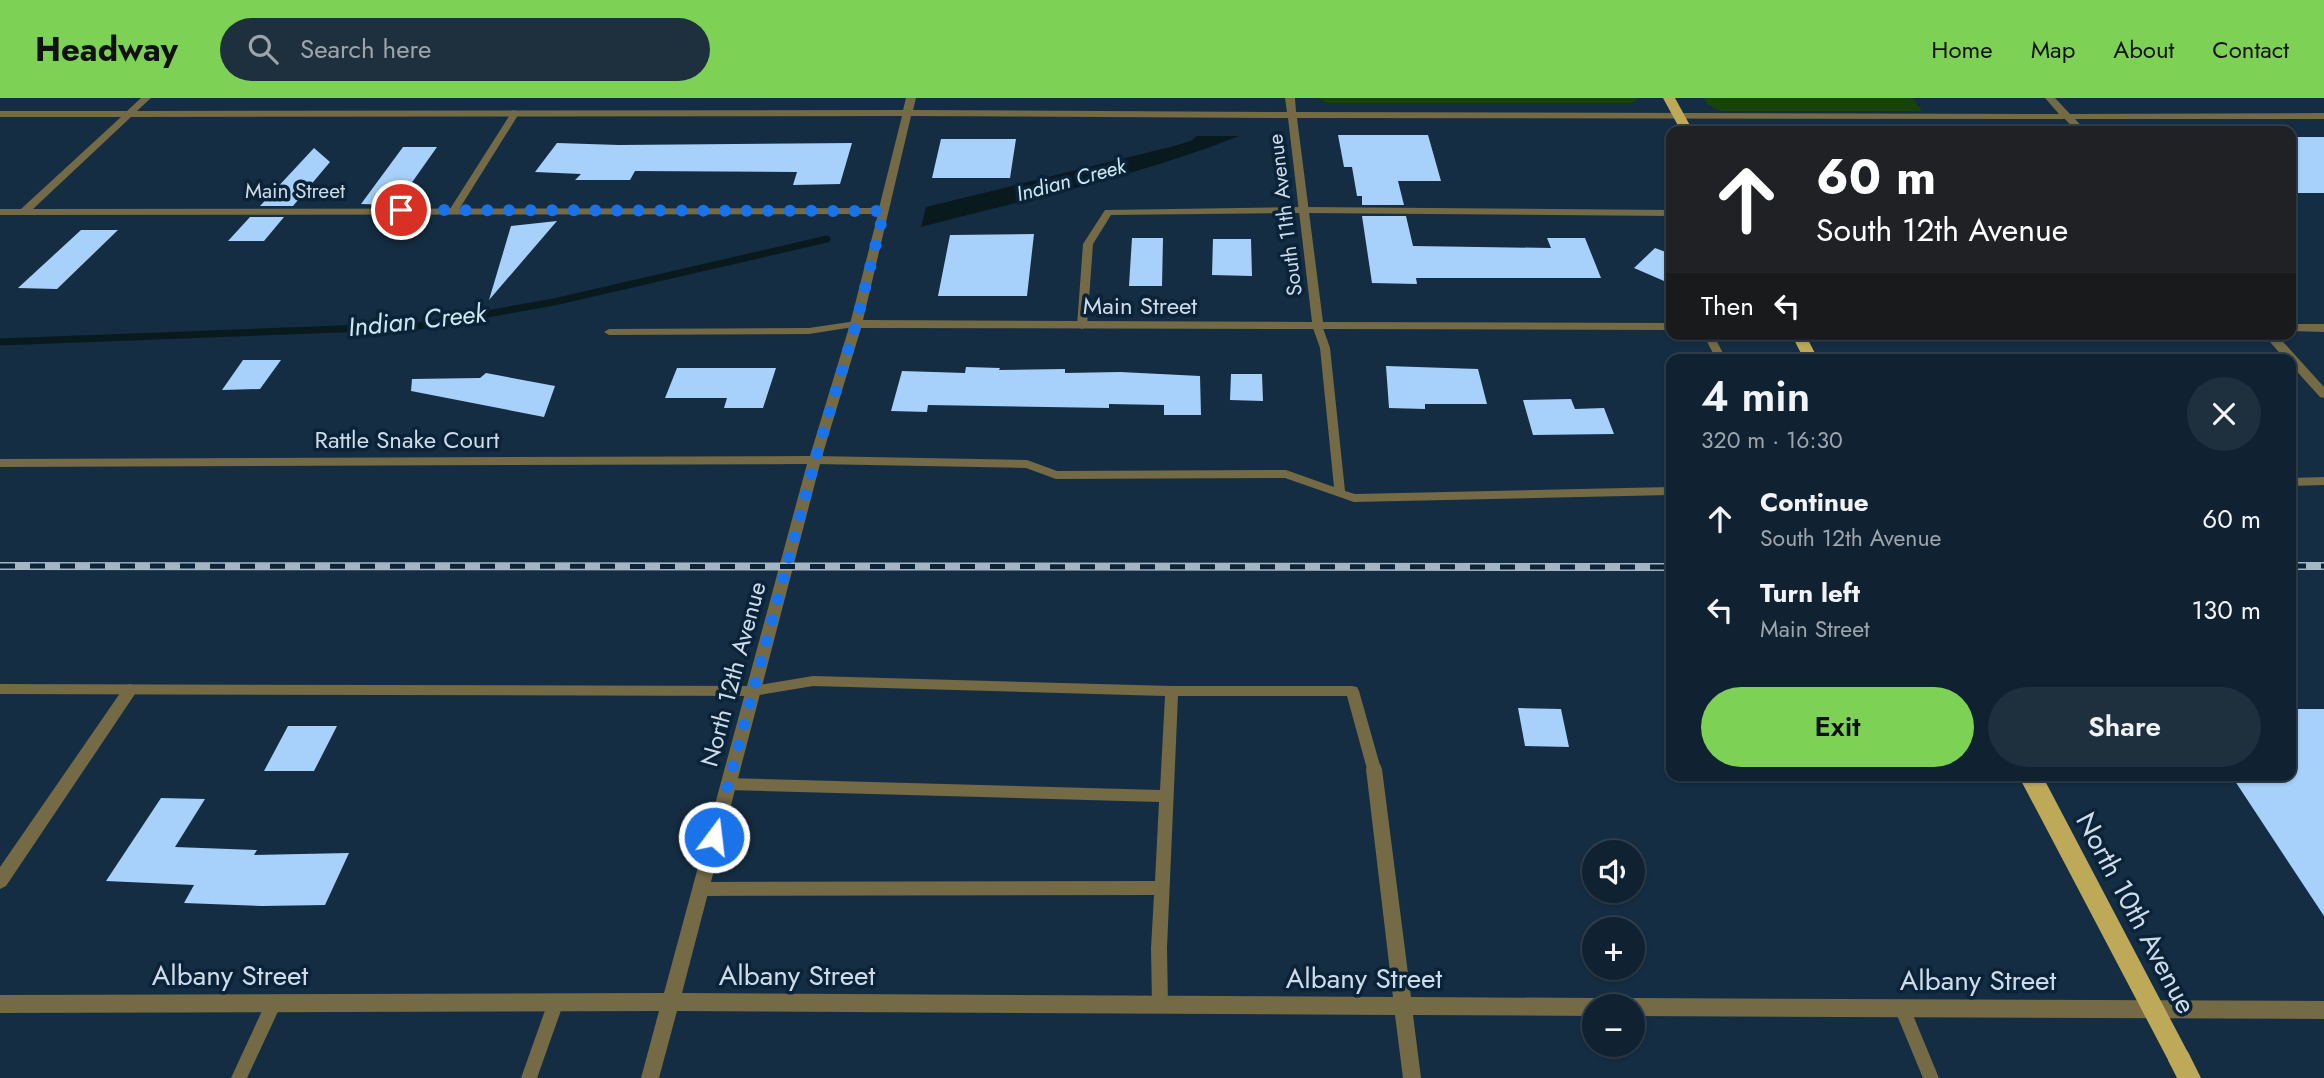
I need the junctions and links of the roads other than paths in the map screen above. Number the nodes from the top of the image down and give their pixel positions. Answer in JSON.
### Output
{"nodes":[{"id":1,"x":146,"y":98,"type":"edge"},
{"id":2,"x":911,"y":98,"type":"edge"},
{"id":3,"x":1290,"y":98,"type":"edge"},
{"id":4,"x":1669,"y":98,"type":"edge"},
{"id":5,"x":2050,"y":98,"type":"edge"},
{"id":6,"x":519,"y":109,"type":"junction"},
{"id":7,"x":907,"y":113,"type":"junction"},
{"id":8,"x":0,"y":114,"type":"edge"},
{"id":9,"x":128,"y":114,"type":"junction"},
{"id":10,"x":1293,"y":114,"type":"junction"},
{"id":11,"x":2066,"y":115,"type":"junction"},
{"id":12,"x":2324,"y":116,"type":"edge"},
{"id":13,"x":1678,"y":117,"type":"junction"},
{"id":14,"x":1683,"y":126,"type":"edge"},
{"id":15,"x":2076,"y":126,"type":"edge"},
{"id":16,"x":455,"y":209,"type":"junction"},
{"id":17,"x":1304,"y":210,"type":"junction"},
{"id":18,"x":884,"y":211,"type":"junction"},
{"id":19,"x":0,"y":212,"type":"edge"},
{"id":20,"x":24,"y":212,"type":"junction"},
{"id":21,"x":1666,"y":213,"type":"edge"},
{"id":22,"x":856,"y":324,"type":"junction"},
{"id":23,"x":1082,"y":326,"type":"junction"},
{"id":24,"x":1666,"y":327,"type":"edge"},
{"id":25,"x":2296,"y":327,"type":"edge"},
{"id":26,"x":1318,"y":328,"type":"junction"},
{"id":27,"x":2324,"y":328,"type":"edge"},
{"id":28,"x":609,"y":332,"type":"dead end"},
{"id":29,"x":2274,"y":340,"type":"edge"},
{"id":30,"x":2287,"y":354,"type":"edge"},
{"id":31,"x":2296,"y":363,"type":"edge"},
{"id":32,"x":2324,"y":394,"type":"edge"},
{"id":33,"x":815,"y":460,"type":"junction"},
{"id":34,"x":0,"y":463,"type":"edge"},
{"id":35,"x":2324,"y":481,"type":"edge"},
{"id":36,"x":2296,"y":482,"type":"edge"},
{"id":37,"x":1666,"y":491,"type":"edge"},
{"id":38,"x":1340,"y":493,"type":"junction"},
{"id":39,"x":0,"y":690,"type":"edge"},
{"id":40,"x":130,"y":690,"type":"junction"},
{"id":41,"x":753,"y":691,"type":"junction"},
{"id":42,"x":1172,"y":691,"type":"junction"},
{"id":43,"x":1374,"y":769,"type":"joint"},
{"id":44,"x":2033,"y":781,"type":"edge"},
{"id":45,"x":729,"y":785,"type":"junction"},
{"id":46,"x":1167,"y":796,"type":"junction"},
{"id":47,"x":0,"y":881,"type":"edge"},
{"id":48,"x":1162,"y":888,"type":"junction"},
{"id":49,"x":700,"y":890,"type":"junction"},
{"id":50,"x":556,"y":1002,"type":"junction"},
{"id":51,"x":671,"y":1002,"type":"junction"},
{"id":52,"x":274,"y":1003,"type":"junction"},
{"id":53,"x":0,"y":1004,"type":"edge"},
{"id":54,"x":1160,"y":1005,"type":"junction"},
{"id":55,"x":1403,"y":1006,"type":"junction"},
{"id":56,"x":1582,"y":1007,"type":"edge"},
{"id":57,"x":1645,"y":1007,"type":"edge"},
{"id":58,"x":1902,"y":1008,"type":"junction"},
{"id":59,"x":2324,"y":1010,"type":"edge"},
{"id":60,"x":2185,"y":1069,"type":"edge"},
{"id":61,"x":239,"y":1078,"type":"edge"},
{"id":62,"x":529,"y":1078,"type":"edge"},
{"id":63,"x":650,"y":1078,"type":"edge"},
{"id":64,"x":1412,"y":1078,"type":"edge"},
{"id":65,"x":1931,"y":1078,"type":"edge"}],
"edges":[{"from":1,"to":9,"type":"street"},
{"from":2,"to":7,"type":"street","name":"North 12th Avenue"},
{"from":3,"to":10,"type":"street","name":"South 11th Avenue"},
{"from":4,"to":13,"type":"main road"},
{"from":5,"to":11,"type":"street"},
{"from":6,"to":7,"type":"street"},
{"from":6,"to":9,"type":"street"},
{"from":6,"to":16,"type":"lane"},
{"from":7,"to":10,"type":"street"},
{"from":7,"to":18,"type":"street","name":"North 12th Avenue"},
{"from":8,"to":9,"type":"street"},
{"from":9,"to":20,"type":"street"},
{"from":10,"to":13,"type":"street"},
{"from":10,"to":17,"type":"street","name":"South 11th Avenue"},
{"from":11,"to":12,"type":"street"},
{"from":11,"to":13,"type":"street"},
{"from":11,"to":15,"type":"street"},
{"from":13,"to":14,"type":"main road"},
{"from":16,"to":18,"type":"street","name":"Main Street"},
{"from":16,"to":20,"type":"street","name":"Main Street"},
{"from":17,"to":21,"type":"lane"},
{"from":17,"to":23,"type":"lane"},
{"from":17,"to":26,"type":"street","name":"South 11th Avenue"},
{"from":18,"to":22,"type":"street","name":"North 12th Avenue"},
{"from":19,"to":20,"type":"street","name":"Main Street"},
{"from":22,"to":23,"type":"street","name":"Main Street"},
{"from":22,"to":28,"type":"lane","name":"Main Street"},
{"from":22,"to":33,"type":"street","name":"North 12th Avenue"},
{"from":23,"to":26,"type":"street","name":"Main Street"},
{"from":24,"to":26,"type":"street","name":"Main Street"},
{"from":25,"to":27,"type":"street"},
{"from":26,"to":38,"type":"lane"},
{"from":29,"to":30,"type":"street"},
{"from":31,"to":32,"type":"street"},
{"from":33,"to":34,"type":"street","name":"Rattle Snake Court"},
{"from":33,"to":38,"type":"lane"},
{"from":33,"to":41,"type":"street","name":"North 12th Avenue"},
{"from":35,"to":36,"type":"lane"},
{"from":37,"to":38,"type":"lane"},
{"from":39,"to":40,"type":"lane"},
{"from":40,"to":41,"type":"lane"},
{"from":40,"to":47,"type":"street"},
{"from":41,"to":42,"type":"lane"},
{"from":41,"to":45,"type":"street","name":"North 12th Avenue"},
{"from":42,"to":43,"type":"lane"},
{"from":42,"to":46,"type":"lane"},
{"from":43,"to":55,"type":"street"},
{"from":44,"to":60,"type":"main road","name":"North 10th Avenue","bridge":true},
{"from":45,"to":46,"type":"lane"},
{"from":45,"to":49,"type":"street","name":"North 12th Avenue"},
{"from":46,"to":48,"type":"lane"},
{"from":48,"to":49,"type":"lane"},
{"from":48,"to":54,"type":"lane"},
{"from":49,"to":51,"type":"street","name":"North 12th Avenue"},
{"from":50,"to":51,"type":"street","name":"Albany Street"},
{"from":50,"to":52,"type":"street","name":"Albany Street"},
{"from":50,"to":62,"type":"lane"},
{"from":51,"to":54,"type":"street","name":"Albany Street"},
{"from":51,"to":63,"type":"street","name":"North 12th Avenue"},
{"from":52,"to":53,"type":"street","name":"Albany Street"},
{"from":52,"to":61,"type":"lane"},
{"from":54,"to":55,"type":"street","name":"Albany Street"},
{"from":55,"to":56,"type":"street","name":"Albany Street"},
{"from":55,"to":64,"type":"street"},
{"from":57,"to":58,"type":"street","name":"Albany Street"},
{"from":58,"to":59,"type":"street","name":"Albany Street"},
{"from":58,"to":65,"type":"lane"}]}
